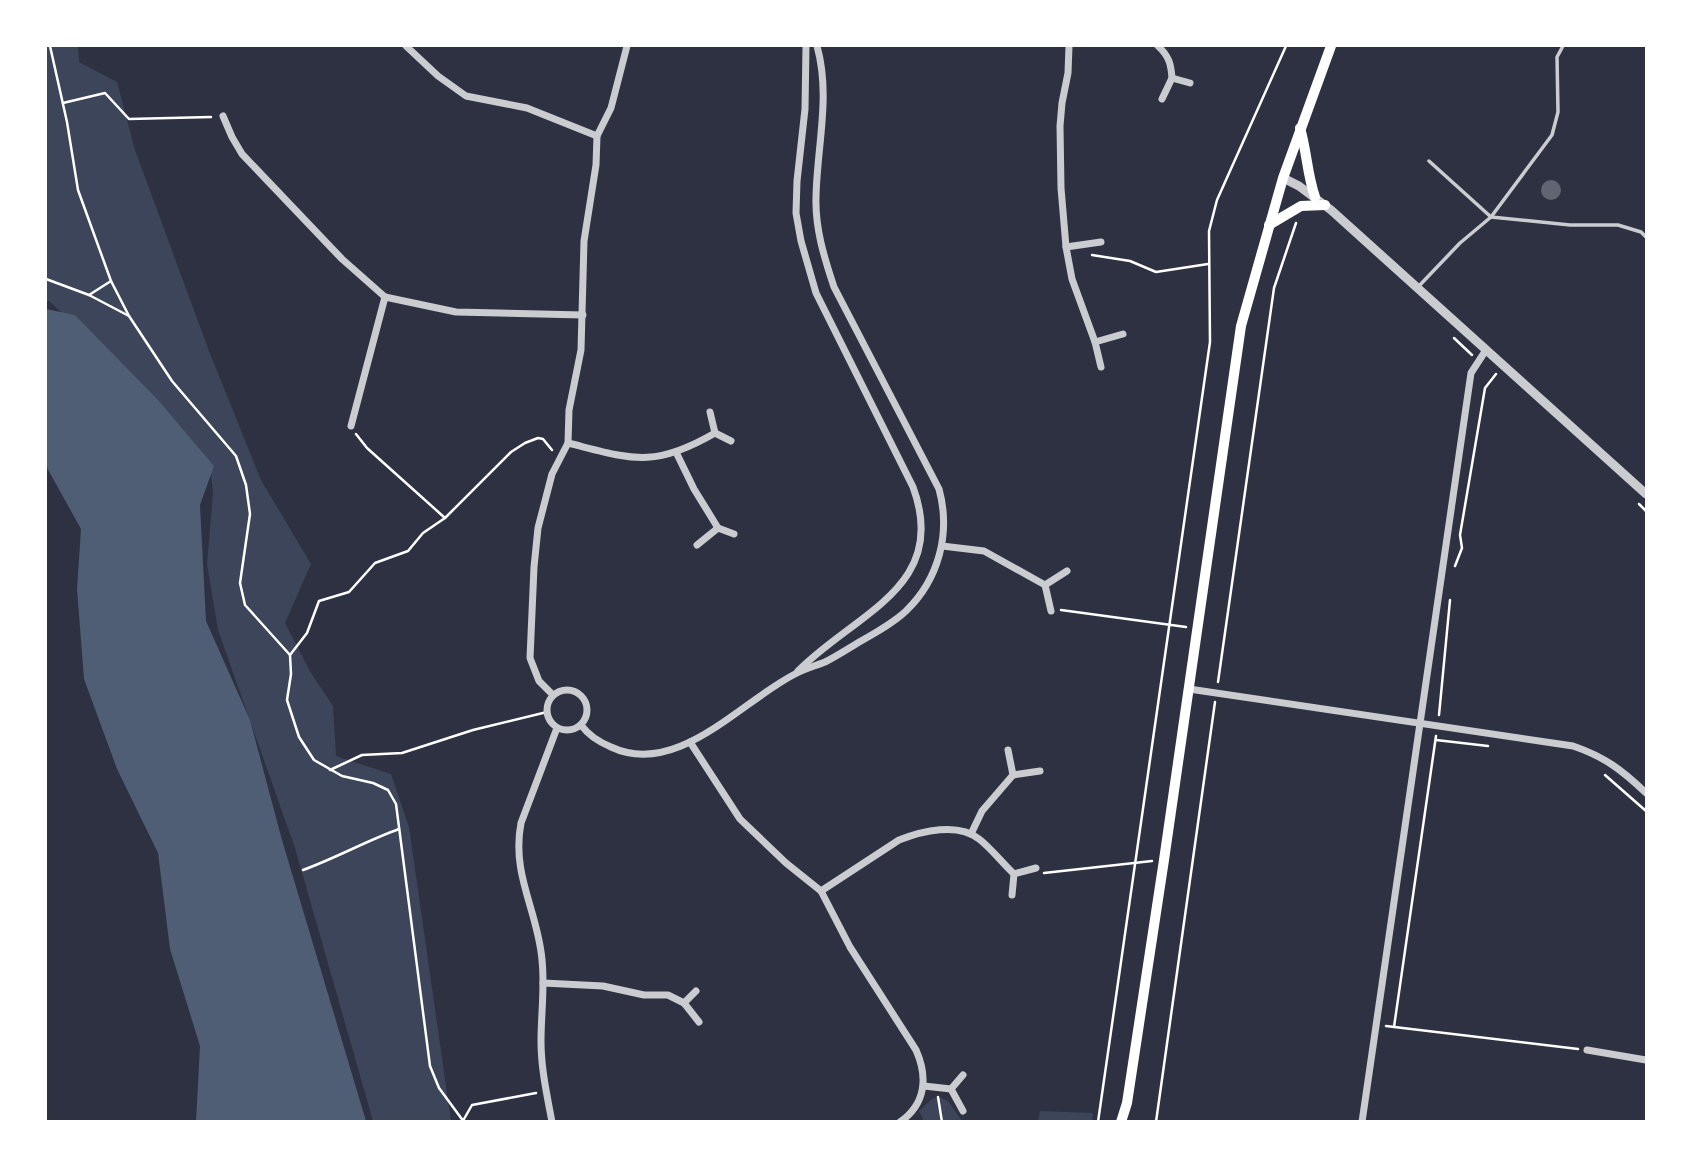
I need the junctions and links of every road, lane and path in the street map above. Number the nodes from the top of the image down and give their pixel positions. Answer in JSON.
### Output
{"nodes":[{"id":1,"x":50,"y":46,"type":"edge"},
{"id":2,"x":406,"y":46,"type":"edge"},
{"id":3,"x":627,"y":46,"type":"edge"},
{"id":4,"x":806,"y":46,"type":"edge"},
{"id":5,"x":817,"y":46,"type":"edge"},
{"id":6,"x":1069,"y":46,"type":"edge"},
{"id":7,"x":1158,"y":46,"type":"edge"},
{"id":8,"x":1286,"y":46,"type":"edge"},
{"id":9,"x":1331,"y":46,"type":"edge"},
{"id":10,"x":1563,"y":46,"type":"edge"},
{"id":11,"x":1172,"y":78,"type":"junction"},
{"id":12,"x":1190,"y":83,"type":"dead end"},
{"id":13,"x":1162,"y":99,"type":"dead end"},
{"id":14,"x":63,"y":103,"type":"junction"},
{"id":15,"x":223,"y":116,"type":"joint"},
{"id":16,"x":1300,"y":128,"type":"junction"},
{"id":17,"x":597,"y":136,"type":"junction"},
{"id":18,"x":1429,"y":160,"type":"dead end"},
{"id":19,"x":1283,"y":178,"type":"junction"},
{"id":20,"x":1315,"y":197,"type":"junction"},
{"id":21,"x":1325,"y":205,"type":"junction"},
{"id":22,"x":1491,"y":217,"type":"junction"},
{"id":23,"x":1298,"y":218,"type":"dead end"},
{"id":24,"x":1269,"y":225,"type":"junction"},
{"id":25,"x":1647,"y":237,"type":"edge"},
{"id":26,"x":1101,"y":242,"type":"dead end"},
{"id":27,"x":1084,"y":244,"type":"junction"},
{"id":28,"x":1066,"y":247,"type":"junction"},
{"id":29,"x":1209,"y":264,"type":"junction"},
{"id":30,"x":46,"y":279,"type":"edge"},
{"id":31,"x":111,"y":281,"type":"junction"},
{"id":32,"x":1418,"y":286,"type":"junction"},
{"id":33,"x":89,"y":295,"type":"junction"},
{"id":34,"x":385,"y":297,"type":"junction"},
{"id":35,"x":583,"y":315,"type":"junction"},
{"id":36,"x":129,"y":316,"type":"junction"},
{"id":37,"x":1449,"y":333,"type":"dead end"},
{"id":38,"x":1124,"y":334,"type":"dead end"},
{"id":39,"x":1095,"y":342,"type":"junction"},
{"id":40,"x":1458,"y":343,"type":"dead end"},
{"id":41,"x":1486,"y":350,"type":"junction"},
{"id":42,"x":1101,"y":367,"type":"dead end"},
{"id":43,"x":1496,"y":374,"type":"dead end"},
{"id":44,"x":710,"y":412,"type":"dead end"},
{"id":45,"x":351,"y":426,"type":"joint"},
{"id":46,"x":715,"y":433,"type":"junction"},
{"id":47,"x":731,"y":441,"type":"dead end"},
{"id":48,"x":568,"y":443,"type":"junction"},
{"id":49,"x":676,"y":452,"type":"junction"},
{"id":50,"x":559,"y":457,"type":"junction"},
{"id":51,"x":1647,"y":494,"type":"edge"},
{"id":52,"x":445,"y":518,"type":"junction"},
{"id":53,"x":718,"y":528,"type":"junction"},
{"id":54,"x":734,"y":534,"type":"dead end"},
{"id":55,"x":697,"y":545,"type":"dead end"},
{"id":56,"x":942,"y":546,"type":"junction"},
{"id":57,"x":1067,"y":570,"type":"dead end"},
{"id":58,"x":1452,"y":575,"type":"dead end"},
{"id":59,"x":1045,"y":585,"type":"junction"},
{"id":60,"x":1450,"y":597,"type":"dead end"},
{"id":61,"x":1051,"y":611,"type":"joint"},
{"id":62,"x":1168,"y":625,"type":"junction"},
{"id":63,"x":1196,"y":629,"type":"junction"},
{"id":64,"x":290,"y":655,"type":"junction"},
{"id":65,"x":794,"y":674,"type":"junction"},
{"id":66,"x":1218,"y":682,"type":"dead end"},
{"id":67,"x":1189,"y":689,"type":"junction"},
{"id":68,"x":553,"y":695,"type":"junction"},
{"id":69,"x":1215,"y":701,"type":"dead end"},
{"id":70,"x":547,"y":712,"type":"junction"},
{"id":71,"x":1439,"y":714,"type":"dead end"},
{"id":72,"x":1420,"y":723,"type":"junction"},
{"id":73,"x":581,"y":725,"type":"junction"},
{"id":74,"x":557,"y":728,"type":"junction"},
{"id":75,"x":690,"y":742,"type":"junction"},
{"id":76,"x":1498,"y":747,"type":"dead end"},
{"id":77,"x":1007,"y":750,"type":"dead end"},
{"id":78,"x":330,"y":770,"type":"junction"},
{"id":79,"x":1040,"y":771,"type":"dead end"},
{"id":80,"x":1602,"y":773,"type":"dead end"},
{"id":81,"x":1013,"y":775,"type":"junction"},
{"id":82,"x":1647,"y":793,"type":"edge"},
{"id":83,"x":1647,"y":811,"type":"edge"},
{"id":84,"x":399,"y":829,"type":"junction"},
{"id":85,"x":971,"y":834,"type":"junction"},
{"id":86,"x":1164,"y":860,"type":"junction"},
{"id":87,"x":1135,"y":862,"type":"junction"},
{"id":88,"x":1036,"y":868,"type":"joint"},
{"id":89,"x":303,"y":870,"type":"dead end"},
{"id":90,"x":1014,"y":874,"type":"junction"},
{"id":91,"x":821,"y":891,"type":"junction"},
{"id":92,"x":1012,"y":895,"type":"dead end"},
{"id":93,"x":543,"y":983,"type":"junction"},
{"id":94,"x":696,"y":991,"type":"dead end"},
{"id":95,"x":684,"y":1003,"type":"junction"},
{"id":96,"x":699,"y":1022,"type":"dead end"},
{"id":97,"x":1376,"y":1024,"type":"junction"},
{"id":98,"x":1394,"y":1027,"type":"junction"},
{"id":99,"x":1587,"y":1050,"type":"joint"},
{"id":100,"x":1647,"y":1060,"type":"edge"},
{"id":101,"x":962,"y":1075,"type":"dead end"},
{"id":102,"x":925,"y":1086,"type":"junction"},
{"id":103,"x":937,"y":1087,"type":"junction"},
{"id":104,"x":951,"y":1089,"type":"junction"},
{"id":105,"x":546,"y":1091,"type":"junction"},
{"id":106,"x":1127,"y":1103,"type":"junction"},
{"id":107,"x":963,"y":1111,"type":"dead end"},
{"id":108,"x":464,"y":1120,"type":"edge"},
{"id":109,"x":552,"y":1122,"type":"edge"},
{"id":110,"x":901,"y":1122,"type":"edge"},
{"id":111,"x":942,"y":1122,"type":"edge"},
{"id":112,"x":1098,"y":1122,"type":"edge"},
{"id":113,"x":1121,"y":1122,"type":"edge"},
{"id":114,"x":1129,"y":1122,"type":"edge"},
{"id":115,"x":1156,"y":1122,"type":"edge"},
{"id":116,"x":1362,"y":1122,"type":"edge"}],
"edges":[{"from":1,"to":14,"type":"path"},
{"from":2,"to":17,"type":"street"},
{"from":3,"to":17,"type":"street"},
{"from":4,"to":65,"type":"street"},
{"from":5,"to":56,"type":"street"},
{"from":6,"to":28,"type":"street"},
{"from":7,"to":11,"type":"street"},
{"from":8,"to":29,"type":"path"},
{"from":9,"to":16,"type":"main road"},
{"from":10,"to":22,"type":"lane"},
{"from":11,"to":12,"type":"street"},
{"from":11,"to":13,"type":"street"},
{"from":14,"to":15,"type":"path"},
{"from":14,"to":31,"type":"path"},
{"from":15,"to":34,"type":"street"},
{"from":16,"to":19,"type":"main road"},
{"from":16,"to":20,"type":"main road"},
{"from":17,"to":35,"type":"street"},
{"from":18,"to":22,"type":"lane"},
{"from":19,"to":20,"type":"street"},
{"from":19,"to":24,"type":"main road"},
{"from":20,"to":21,"type":"street"},
{"from":21,"to":24,"type":"main road"},
{"from":21,"to":32,"type":"street"},
{"from":22,"to":25,"type":"lane"},
{"from":22,"to":32,"type":"lane"},
{"from":23,"to":66,"type":"path"},
{"from":24,"to":63,"type":"main road"},
{"from":26,"to":27,"type":"street"},
{"from":27,"to":28,"type":"street"},
{"from":27,"to":29,"type":"path"},
{"from":28,"to":39,"type":"street"},
{"from":29,"to":62,"type":"path"},
{"from":30,"to":33,"type":"path"},
{"from":31,"to":33,"type":"path"},
{"from":31,"to":36,"type":"path"},
{"from":32,"to":41,"type":"street"},
{"from":33,"to":36,"type":"path"},
{"from":34,"to":35,"type":"street"},
{"from":34,"to":45,"type":"street"},
{"from":35,"to":48,"type":"street"},
{"from":36,"to":64,"type":"path"},
{"from":37,"to":40,"type":"path"},
{"from":38,"to":39,"type":"street"},
{"from":39,"to":42,"type":"street"},
{"from":41,"to":51,"type":"street"},
{"from":41,"to":72,"type":"street"},
{"from":43,"to":58,"type":"path"},
{"from":44,"to":46,"type":"street"},
{"from":45,"to":52,"type":"path"},
{"from":46,"to":47,"type":"street"},
{"from":46,"to":49,"type":"street"},
{"from":48,"to":49,"type":"street"},
{"from":48,"to":50,"type":"street"},
{"from":49,"to":53,"type":"street"},
{"from":50,"to":52,"type":"path"},
{"from":50,"to":68,"type":"street"},
{"from":52,"to":64,"type":"path"},
{"from":53,"to":54,"type":"street"},
{"from":53,"to":55,"type":"street"},
{"from":56,"to":59,"type":"street"},
{"from":56,"to":65,"type":"street"},
{"from":57,"to":59,"type":"street"},
{"from":59,"to":61,"type":"street"},
{"from":60,"to":71,"type":"path"},
{"from":61,"to":62,"type":"path"},
{"from":62,"to":63,"type":"path"},
{"from":62,"to":87,"type":"path"},
{"from":63,"to":67,"type":"main road"},
{"from":64,"to":78,"type":"path"},
{"from":65,"to":75,"type":"street"},
{"from":67,"to":72,"type":"street"},
{"from":67,"to":86,"type":"main road"},
{"from":68,"to":70,"type":"street"},
{"from":68,"to":73,"type":"street"},
{"from":69,"to":115,"type":"path"},
{"from":70,"to":74,"type":"street"},
{"from":70,"to":78,"type":"path"},
{"from":72,"to":82,"type":"street"},
{"from":72,"to":97,"type":"street"},
{"from":73,"to":74,"type":"street"},
{"from":73,"to":75,"type":"street"},
{"from":74,"to":93,"type":"street"},
{"from":75,"to":91,"type":"street"},
{"from":76,"to":98,"type":"path"},
{"from":77,"to":81,"type":"street"},
{"from":78,"to":84,"type":"path"},
{"from":79,"to":81,"type":"street"},
{"from":80,"to":83,"type":"path"},
{"from":81,"to":85,"type":"street"},
{"from":84,"to":89,"type":"path"},
{"from":84,"to":108,"type":"path"},
{"from":85,"to":90,"type":"street"},
{"from":85,"to":91,"type":"street"},
{"from":86,"to":87,"type":"path"},
{"from":86,"to":106,"type":"main road"},
{"from":87,"to":88,"type":"path"},
{"from":87,"to":112,"type":"path"},
{"from":88,"to":90,"type":"street"},
{"from":90,"to":92,"type":"street"},
{"from":91,"to":102,"type":"street"},
{"from":93,"to":95,"type":"street"},
{"from":93,"to":105,"type":"street"},
{"from":94,"to":95,"type":"street"},
{"from":95,"to":96,"type":"street"},
{"from":97,"to":98,"type":"path"},
{"from":97,"to":116,"type":"street"},
{"from":98,"to":99,"type":"path"},
{"from":99,"to":100,"type":"street"},
{"from":101,"to":104,"type":"street"},
{"from":102,"to":103,"type":"street"},
{"from":102,"to":110,"type":"street"},
{"from":103,"to":104,"type":"street"},
{"from":103,"to":111,"type":"path"},
{"from":104,"to":107,"type":"street"},
{"from":105,"to":108,"type":"path"},
{"from":105,"to":109,"type":"street"},
{"from":106,"to":113,"type":"main road"},
{"from":106,"to":114,"type":"main road"}]}
